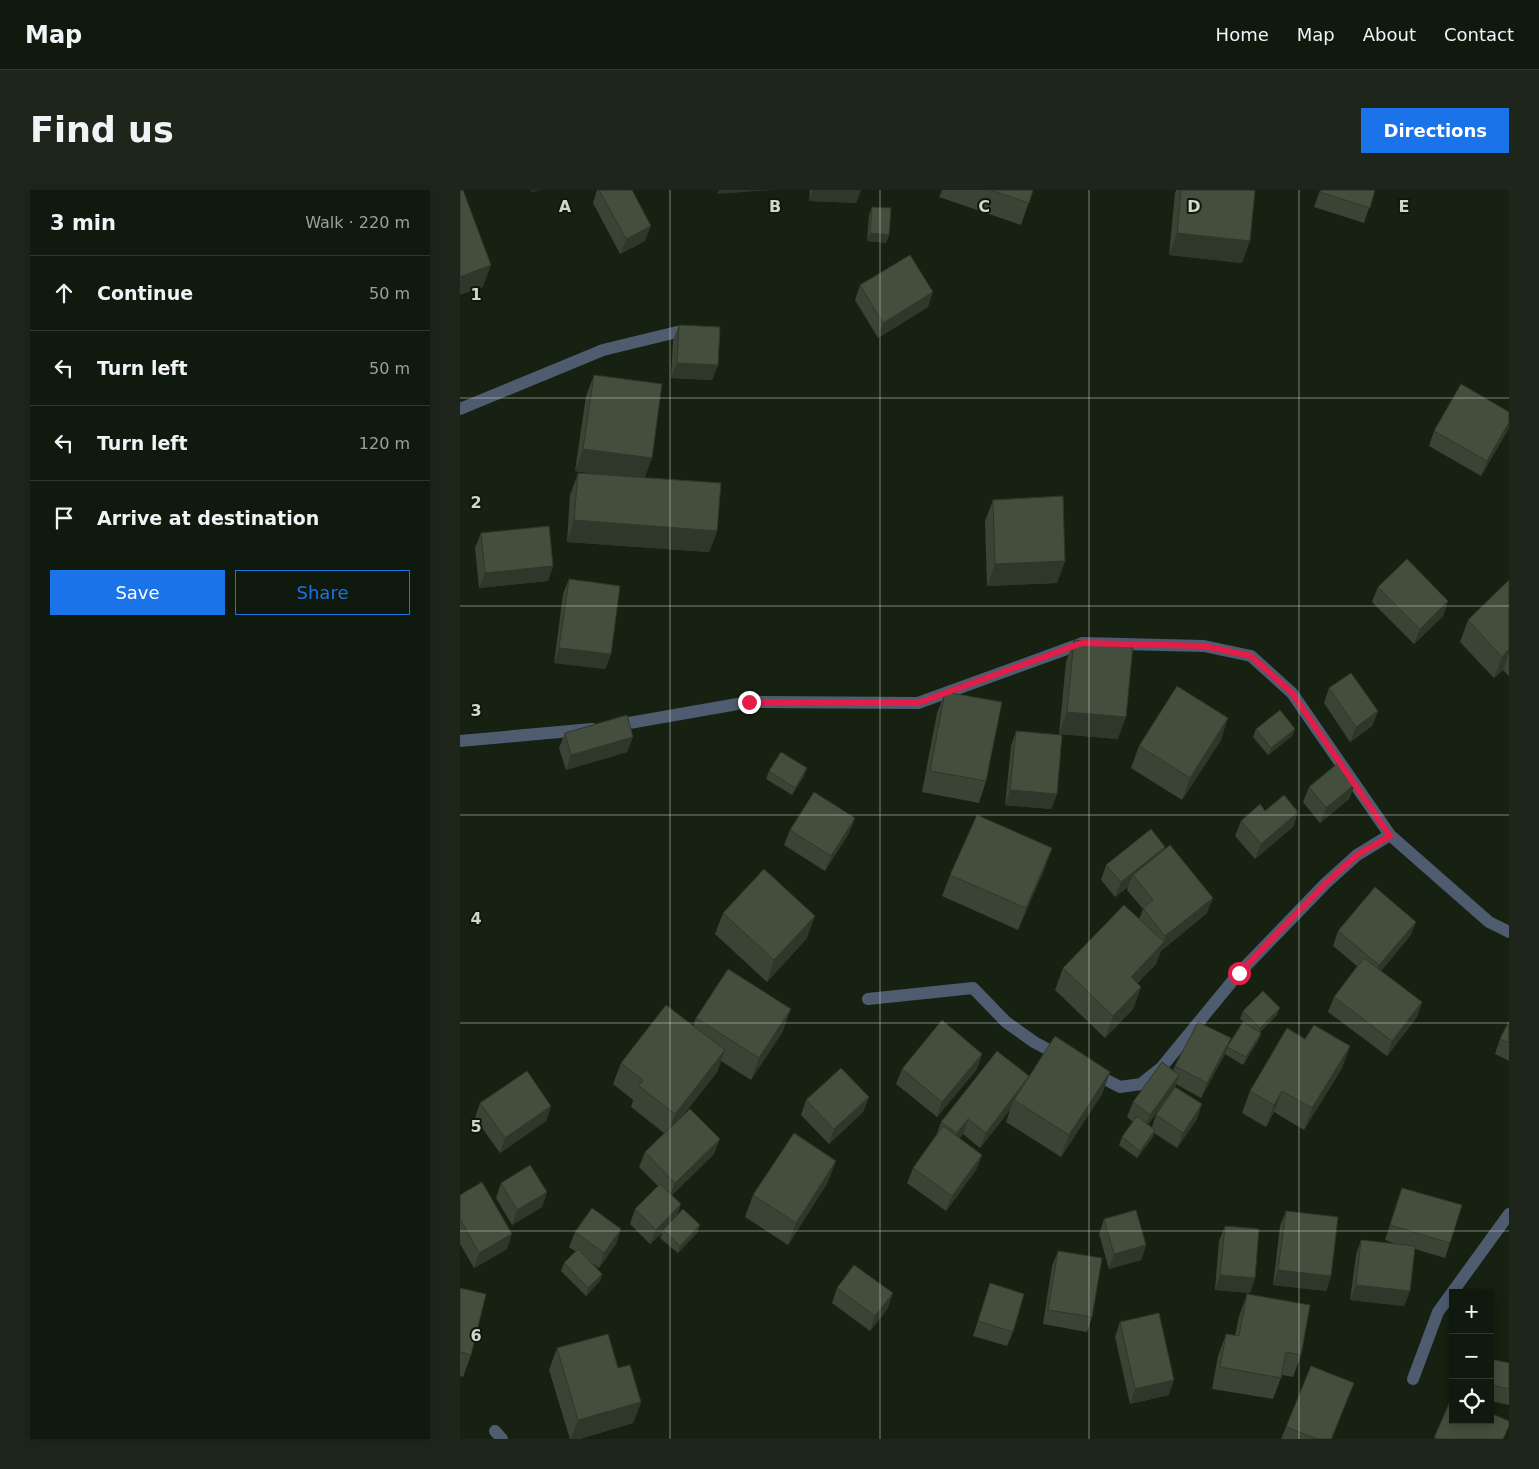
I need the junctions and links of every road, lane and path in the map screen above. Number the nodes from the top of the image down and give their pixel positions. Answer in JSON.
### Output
{"nodes":[{"id":1,"x":677,"y":332,"type":"edge"},
{"id":2,"x":460,"y":409,"type":"edge"},
{"id":3,"x":460,"y":741,"type":"edge"},
{"id":4,"x":1390,"y":836,"type":"junction"},
{"id":5,"x":1509,"y":932,"type":"edge"},
{"id":6,"x":868,"y":999,"type":"dead end"},
{"id":7,"x":1509,"y":1214,"type":"edge"},
{"id":8,"x":1413,"y":1379,"type":"dead end"}],
"edges":[{"from":1,"to":2,"type":"street"},
{"from":3,"to":4,"type":"street"},
{"from":4,"to":5,"type":"street"},
{"from":4,"to":6,"type":"street"},
{"from":7,"to":8,"type":"street"}]}
